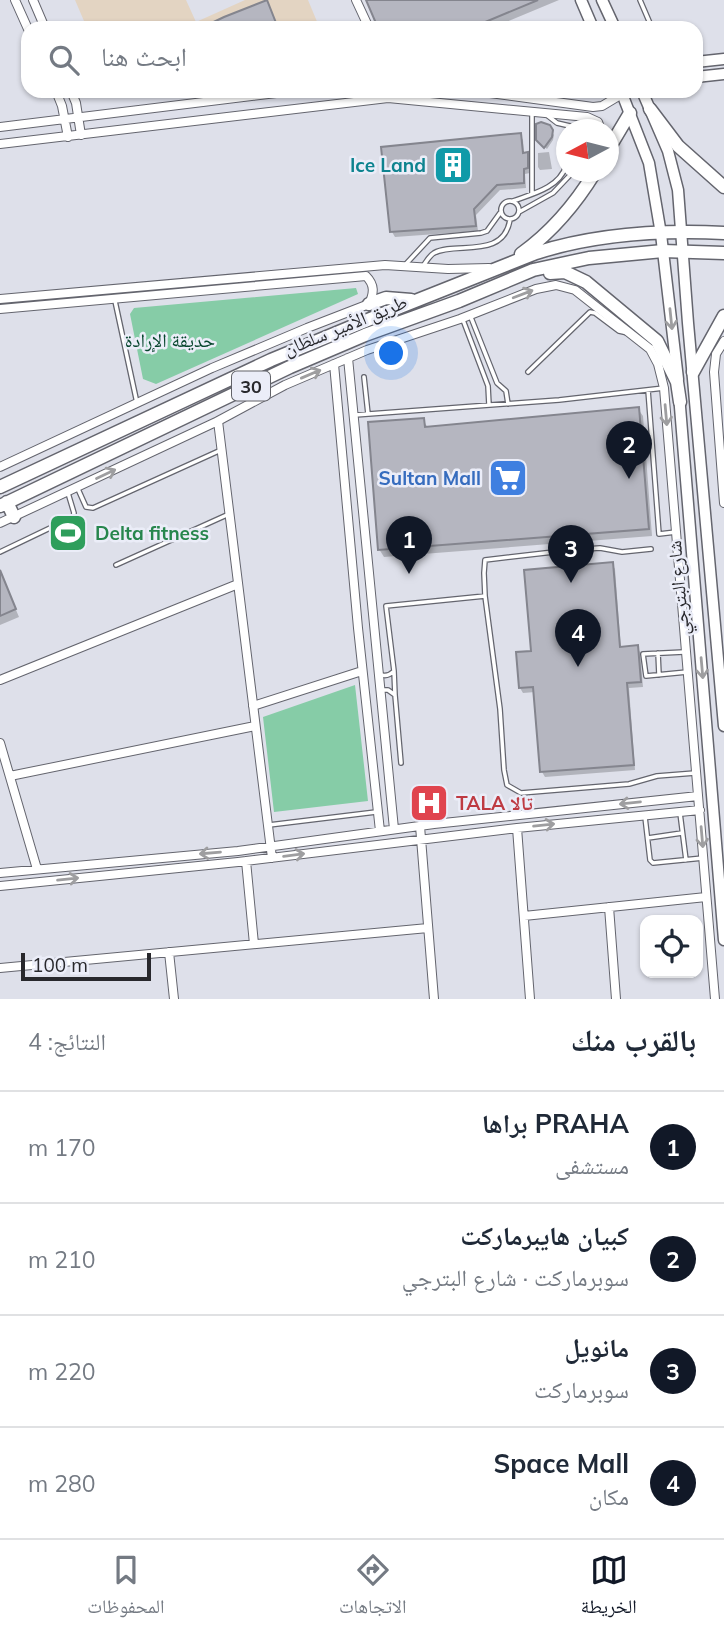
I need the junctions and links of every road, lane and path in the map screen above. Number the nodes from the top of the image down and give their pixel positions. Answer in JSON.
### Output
{"nodes":[{"id":1,"x":15,"y":0,"type":"edge"},
{"id":2,"x":33,"y":0,"type":"edge"},
{"id":3,"x":356,"y":0,"type":"edge"},
{"id":4,"x":581,"y":0,"type":"edge"},
{"id":5,"x":602,"y":0,"type":"edge"},
{"id":6,"x":640,"y":0,"type":"edge"},
{"id":7,"x":24,"y":21,"type":"edge"},
{"id":8,"x":41,"y":21,"type":"edge"},
{"id":9,"x":366,"y":21,"type":"edge"},
{"id":10,"x":590,"y":21,"type":"edge"},
{"id":11,"x":612,"y":21,"type":"edge"},
{"id":12,"x":649,"y":21,"type":"edge"},
{"id":13,"x":724,"y":59,"type":"edge"},
{"id":14,"x":703,"y":61,"type":"edge"},
{"id":15,"x":724,"y":74,"type":"edge"},
{"id":16,"x":703,"y":76,"type":"edge"},
{"id":17,"x":59,"y":98,"type":"edge"},
{"id":18,"x":74,"y":98,"type":"edge"},
{"id":19,"x":238,"y":98,"type":"edge"},
{"id":20,"x":365,"y":98,"type":"edge"},
{"id":21,"x":415,"y":98,"type":"edge"},
{"id":22,"x":527,"y":98,"type":"edge"},
{"id":23,"x":614,"y":98,"type":"edge"},
{"id":24,"x":624,"y":98,"type":"edge"},
{"id":25,"x":645,"y":98,"type":"edge"},
{"id":26,"x":650,"y":109,"type":"junction"},
{"id":27,"x":532,"y":111,"type":"junction"},
{"id":28,"x":543,"y":112,"type":"junction"},
{"id":29,"x":630,"y":113,"type":"junction"},
{"id":30,"x":79,"y":118,"type":"junction"},
{"id":31,"x":593,"y":119,"type":"edge"},
{"id":32,"x":65,"y":120,"type":"junction"},
{"id":33,"x":556,"y":122,"type":"edge"},
{"id":34,"x":0,"y":127,"type":"edge"},
{"id":35,"x":619,"y":132,"type":"edge"},
{"id":36,"x":81,"y":135,"type":"junction"},
{"id":37,"x":68,"y":137,"type":"junction"},
{"id":38,"x":0,"y":144,"type":"edge"},
{"id":39,"x":556,"y":181,"type":"edge"},
{"id":40,"x":563,"y":182,"type":"edge"},
{"id":41,"x":588,"y":182,"type":"edge"},
{"id":42,"x":724,"y":187,"type":"edge"},
{"id":43,"x":532,"y":194,"type":"junction"},
{"id":44,"x":513,"y":201,"type":"junction"},
{"id":45,"x":519,"y":212,"type":"junction"},
{"id":46,"x":500,"y":213,"type":"junction"},
{"id":47,"x":510,"y":220,"type":"junction"},
{"id":48,"x":682,"y":231,"type":"junction"},
{"id":49,"x":724,"y":233,"type":"edge"},
{"id":50,"x":661,"y":234,"type":"junction"},
{"id":51,"x":663,"y":251,"type":"junction"},
{"id":52,"x":684,"y":252,"type":"junction"},
{"id":53,"x":724,"y":253,"type":"edge"},
{"id":54,"x":404,"y":265,"type":"junction"},
{"id":55,"x":499,"y":267,"type":"junction"},
{"id":56,"x":422,"y":268,"type":"junction"},
{"id":57,"x":509,"y":281,"type":"junction"},
{"id":58,"x":0,"y":299,"type":"edge"},
{"id":59,"x":114,"y":299,"type":"junction"},
{"id":60,"x":415,"y":301,"type":"junction"},
{"id":61,"x":369,"y":303,"type":"junction"},
{"id":62,"x":0,"y":309,"type":"edge"},
{"id":63,"x":466,"y":316,"type":"junction"},
{"id":64,"x":724,"y":316,"type":"edge"},
{"id":65,"x":630,"y":333,"type":"junction"},
{"id":66,"x":724,"y":341,"type":"edge"},
{"id":67,"x":348,"y":359,"type":"junction"},
{"id":68,"x":334,"y":364,"type":"junction"},
{"id":69,"x":528,"y":372,"type":"dead end"},
{"id":70,"x":693,"y":372,"type":"junction"},
{"id":71,"x":364,"y":377,"type":"dead end"},
{"id":72,"x":664,"y":388,"type":"junction"},
{"id":73,"x":648,"y":390,"type":"junction"},
{"id":74,"x":716,"y":397,"type":"junction"},
{"id":75,"x":680,"y":402,"type":"junction"},
{"id":76,"x":180,"y":403,"type":"junction"},
{"id":77,"x":724,"y":403,"type":"edge"},
{"id":78,"x":137,"y":404,"type":"junction"},
{"id":79,"x":508,"y":404,"type":"junction"},
{"id":80,"x":489,"y":405,"type":"junction"},
{"id":81,"x":369,"y":414,"type":"junction"},
{"id":82,"x":353,"y":415,"type":"junction"},
{"id":83,"x":187,"y":417,"type":"junction"},
{"id":84,"x":218,"y":421,"type":"junction"},
{"id":85,"x":221,"y":450,"type":"junction"},
{"id":86,"x":0,"y":467,"type":"edge"},
{"id":87,"x":2,"y":483,"type":"edge"},
{"id":88,"x":77,"y":487,"type":"junction"},
{"id":89,"x":68,"y":492,"type":"junction"},
{"id":90,"x":724,"y":503,"type":"edge"},
{"id":91,"x":4,"y":504,"type":"edge"},
{"id":92,"x":229,"y":514,"type":"junction"},
{"id":93,"x":14,"y":517,"type":"junction"},
{"id":94,"x":0,"y":523,"type":"edge"},
{"id":95,"x":676,"y":533,"type":"junction"},
{"id":96,"x":652,"y":549,"type":"dead end"},
{"id":97,"x":0,"y":552,"type":"edge"},
{"id":98,"x":116,"y":565,"type":"dead end"},
{"id":99,"x":238,"y":584,"type":"junction"},
{"id":100,"x":695,"y":588,"type":"junction"},
{"id":101,"x":681,"y":590,"type":"junction"},
{"id":102,"x":485,"y":596,"type":"junction"},
{"id":103,"x":686,"y":652,"type":"junction"},
{"id":104,"x":658,"y":653,"type":"junction"},
{"id":105,"x":362,"y":671,"type":"junction"},
{"id":106,"x":394,"y":671,"type":"junction"},
{"id":107,"x":688,"y":671,"type":"junction"},
{"id":108,"x":378,"y":673,"type":"junction"},
{"id":109,"x":659,"y":675,"type":"junction"},
{"id":110,"x":0,"y":680,"type":"edge"},
{"id":111,"x":380,"y":691,"type":"junction"},
{"id":112,"x":396,"y":695,"type":"junction"},
{"id":113,"x":253,"y":706,"type":"junction"},
{"id":114,"x":724,"y":724,"type":"edge"},
{"id":115,"x":256,"y":726,"type":"junction"},
{"id":116,"x":0,"y":743,"type":"edge"},
{"id":117,"x":401,"y":763,"type":"dead end"},
{"id":118,"x":696,"y":773,"type":"junction"},
{"id":119,"x":10,"y":776,"type":"junction"},
{"id":120,"x":698,"y":796,"type":"junction"},
{"id":121,"x":700,"y":810,"type":"junction"},
{"id":122,"x":378,"y":812,"type":"junction"},
{"id":123,"x":680,"y":812,"type":"junction"},
{"id":124,"x":645,"y":816,"type":"junction"},
{"id":125,"x":268,"y":825,"type":"junction"},
{"id":126,"x":420,"y":826,"type":"junction"},
{"id":127,"x":517,"y":828,"type":"junction"},
{"id":128,"x":394,"y":829,"type":"junction"},
{"id":129,"x":380,"y":831,"type":"junction"},
{"id":130,"x":682,"y":833,"type":"junction"},
{"id":131,"x":648,"y":838,"type":"junction"},
{"id":132,"x":421,"y":840,"type":"junction"},
{"id":133,"x":270,"y":846,"type":"junction"},
{"id":134,"x":272,"y":858,"type":"junction"},
{"id":135,"x":704,"y":858,"type":"junction"},
{"id":136,"x":686,"y":860,"type":"junction"},
{"id":137,"x":246,"y":861,"type":"junction"},
{"id":138,"x":37,"y":869,"type":"junction"},
{"id":139,"x":0,"y":873,"type":"edge"},
{"id":140,"x":0,"y":886,"type":"edge"},
{"id":141,"x":706,"y":897,"type":"junction"},
{"id":142,"x":609,"y":907,"type":"junction"},
{"id":143,"x":524,"y":916,"type":"junction"},
{"id":144,"x":723,"y":927,"type":"edge"},
{"id":145,"x":428,"y":928,"type":"junction"},
{"id":146,"x":709,"y":928,"type":"junction"},
{"id":147,"x":724,"y":940,"type":"edge"},
{"id":148,"x":254,"y":944,"type":"junction"},
{"id":149,"x":169,"y":952,"type":"junction"},
{"id":150,"x":0,"y":968,"type":"edge"},
{"id":151,"x":174,"y":999,"type":"edge"},
{"id":152,"x":433,"y":999,"type":"edge"},
{"id":153,"x":530,"y":999,"type":"edge"},
{"id":154,"x":616,"y":999,"type":"edge"},
{"id":155,"x":715,"y":999,"type":"edge"}],
"edges":[{"from":1,"to":7,"type":"street"},
{"from":2,"to":8,"type":"street"},
{"from":3,"to":9,"type":"street"},
{"from":4,"to":10,"type":"main road"},
{"from":5,"to":11,"type":"main road"},
{"from":6,"to":12,"type":"lane"},
{"from":13,"to":14,"type":"main road"},
{"from":15,"to":16,"type":"main road"},
{"from":17,"to":32,"type":"street"},
{"from":18,"to":30,"type":"street"},
{"from":19,"to":30,"type":"street"},
{"from":20,"to":36,"type":"street"},
{"from":21,"to":27,"type":"street"},
{"from":22,"to":23,"type":"street"},
{"from":24,"to":29,"type":"main road","name":"شارع البترجي"},
{"from":25,"to":26,"type":"main road","name":"شارع البترجي"},
{"from":26,"to":42,"type":"main road"},
{"from":26,"to":48,"type":"main road","name":"شارع البترجي"},
{"from":27,"to":28,"type":"street"},
{"from":27,"to":43,"type":"lane"},
{"from":28,"to":31,"type":"street"},
{"from":28,"to":33,"type":"lane"},
{"from":29,"to":35,"type":"main road"},
{"from":29,"to":50,"type":"main road","name":"شارع البترجي"},
{"from":30,"to":32,"type":"street"},
{"from":30,"to":36,"type":"street"},
{"from":32,"to":34,"type":"street"},
{"from":32,"to":37,"type":"street"},
{"from":36,"to":37,"type":"street"},
{"from":37,"to":38,"type":"street"},
{"from":39,"to":43,"type":"lane"},
{"from":40,"to":45,"type":"lane"},
{"from":41,"to":55,"type":"main road"},
{"from":43,"to":44,"type":"lane"},
{"from":44,"to":45,"type":"lane"},
{"from":44,"to":46,"type":"lane"},
{"from":45,"to":47,"type":"lane"},
{"from":46,"to":47,"type":"lane"},
{"from":46,"to":54,"type":"lane"},
{"from":47,"to":56,"type":"lane"},
{"from":48,"to":49,"type":"main road","name":"طريق الأمير سلطان","number":"30"},
{"from":48,"to":50,"type":"main road","name":"طريق الأمير سلطان","number":"30"},
{"from":48,"to":52,"type":"main road","name":"شارع البترجي"},
{"from":50,"to":51,"type":"main road","name":"شارع البترجي"},
{"from":50,"to":55,"type":"main road","name":"طريق الأمير سلطان","number":"30"},
{"from":51,"to":52,"type":"main road","name":"طريق الأمير سلطان","number":"30"},
{"from":51,"to":57,"type":"main road","name":"طريق الأمير سلطان","number":"30"},
{"from":51,"to":75,"type":"main road","name":"شارع البترجي","one_way":true},
{"from":52,"to":53,"type":"main road","name":"طريق الأمير سلطان","number":"30"},
{"from":52,"to":70,"type":"main road","name":"شارع البترجي"},
{"from":54,"to":56,"type":"street"},
{"from":54,"to":58,"type":"street"},
{"from":55,"to":56,"type":"street"},
{"from":55,"to":60,"type":"main road","name":"طريق الأمير سلطان","number":"30"},
{"from":57,"to":75,"type":"main road"},
{"from":57,"to":83,"type":"main road","name":"طريق الأمير سلطان","number":"30"},
{"from":59,"to":61,"type":"street"},
{"from":59,"to":62,"type":"street"},
{"from":59,"to":78,"type":"lane"},
{"from":60,"to":61,"type":"main road"},
{"from":60,"to":76,"type":"main road","name":"طريق الأمير سلطان","number":"30"},
{"from":61,"to":78,"type":"street"},
{"from":63,"to":65,"type":"street","one_way":true},
{"from":63,"to":67,"type":"street"},
{"from":63,"to":79,"type":"lane"},
{"from":63,"to":80,"type":"lane"},
{"from":64,"to":70,"type":"main road"},
{"from":65,"to":69,"type":"lane"},
{"from":65,"to":72,"type":"street","name":"شارع البترجي"},
{"from":66,"to":74,"type":"street"},
{"from":67,"to":68,"type":"street"},
{"from":67,"to":82,"type":"street"},
{"from":84,"to":68,"type":"street","one_way":true},
{"from":68,"to":105,"type":"street"},
{"from":70,"to":114,"type":"main road","name":"شارع البترجي"},
{"from":71,"to":81,"type":"lane"},
{"from":72,"to":73,"type":"lane"},
{"from":72,"to":95,"type":"street","name":"شارع البترجي","one_way":true},
{"from":73,"to":79,"type":"lane"},
{"from":73,"to":95,"type":"lane"},
{"from":74,"to":77,"type":"lane"},
{"from":74,"to":90,"type":"street"},
{"from":75,"to":100,"type":"main road","name":"شارع البترجي"},
{"from":76,"to":83,"type":"main road"},
{"from":76,"to":87,"type":"main road","name":"طريق الأمير سلطان","number":"30"},
{"from":78,"to":86,"type":"street"},
{"from":79,"to":80,"type":"lane"},
{"from":80,"to":81,"type":"lane"},
{"from":81,"to":82,"type":"lane"},
{"from":82,"to":108,"type":"street"},
{"from":83,"to":91,"type":"main road","name":"طريق الأمير سلطان","number":"30"},
{"from":84,"to":85,"type":"street"},
{"from":88,"to":84,"type":"street","one_way":true},
{"from":85,"to":88,"type":"lane"},
{"from":85,"to":92,"type":"street"},
{"from":88,"to":89,"type":"street"},
{"from":89,"to":93,"type":"street"},
{"from":89,"to":97,"type":"lane"},
{"from":91,"to":93,"type":"main road"},
{"from":92,"to":98,"type":"lane"},
{"from":92,"to":99,"type":"street"},
{"from":93,"to":94,"type":"street"},
{"from":95,"to":101,"type":"street","name":"شارع البترجي"},
{"from":96,"to":102,"type":"lane"},
{"from":99,"to":110,"type":"street"},
{"from":99,"to":113,"type":"street"},
{"from":100,"to":101,"type":"street"},
{"from":100,"to":144,"type":"main road","name":"شارع البترجي","one_way":true},
{"from":101,"to":103,"type":"street","name":"شارع البترجي"},
{"from":102,"to":106,"type":"lane"},
{"from":102,"to":118,"type":"lane"},
{"from":103,"to":104,"type":"lane"},
{"from":103,"to":107,"type":"street","name":"شارع البترجي"},
{"from":104,"to":109,"type":"lane"},
{"from":104,"to":109,"type":"lane"},
{"from":105,"to":113,"type":"street"},
{"from":105,"to":122,"type":"street"},
{"from":106,"to":108,"type":"lane"},
{"from":106,"to":112,"type":"lane"},
{"from":107,"to":109,"type":"lane"},
{"from":107,"to":118,"type":"street","name":"شارع البترجي"},
{"from":108,"to":111,"type":"street"},
{"from":111,"to":112,"type":"lane"},
{"from":111,"to":128,"type":"street"},
{"from":112,"to":117,"type":"lane"},
{"from":113,"to":115,"type":"street"},
{"from":115,"to":119,"type":"street"},
{"from":115,"to":125,"type":"street"},
{"from":116,"to":119,"type":"street"},
{"from":118,"to":120,"type":"street","name":"شارع البترجي"},
{"from":119,"to":138,"type":"street"},
{"from":120,"to":121,"type":"street","name":"شارع البترجي"},
{"from":120,"to":126,"type":"street","one_way":true},
{"from":121,"to":123,"type":"street"},
{"from":121,"to":135,"type":"street","name":"شارع البترجي","one_way":true},
{"from":122,"to":125,"type":"lane"},
{"from":122,"to":129,"type":"street"},
{"from":123,"to":124,"type":"street"},
{"from":123,"to":130,"type":"lane"},
{"from":127,"to":124,"type":"street","one_way":true},
{"from":124,"to":131,"type":"lane"},
{"from":125,"to":133,"type":"street"},
{"from":126,"to":128,"type":"street"},
{"from":126,"to":132,"type":"street"},
{"from":127,"to":132,"type":"street"},
{"from":127,"to":143,"type":"street"},
{"from":128,"to":129,"type":"street"},
{"from":129,"to":133,"type":"street"},
{"from":130,"to":131,"type":"lane"},
{"from":130,"to":136,"type":"lane"},
{"from":131,"to":136,"type":"lane"},
{"from":134,"to":132,"type":"street","one_way":true},
{"from":132,"to":145,"type":"street"},
{"from":133,"to":134,"type":"street"},
{"from":133,"to":138,"type":"street","one_way":true},
{"from":134,"to":137,"type":"street"},
{"from":135,"to":136,"type":"lane"},
{"from":135,"to":141,"type":"street","name":"شارع البترجي"},
{"from":140,"to":137,"type":"street","one_way":true},
{"from":137,"to":148,"type":"street"},
{"from":138,"to":139,"type":"street"},
{"from":141,"to":142,"type":"street"},
{"from":141,"to":146,"type":"street","name":"شارع البترجي"},
{"from":142,"to":143,"type":"street"},
{"from":142,"to":154,"type":"street"},
{"from":143,"to":153,"type":"street"},
{"from":144,"to":146,"type":"street"},
{"from":144,"to":147,"type":"main road","name":"شارع البترجي"},
{"from":145,"to":148,"type":"street"},
{"from":145,"to":152,"type":"street"},
{"from":146,"to":155,"type":"street","name":"شارع البترجي"},
{"from":148,"to":149,"type":"street"},
{"from":149,"to":150,"type":"street"},
{"from":149,"to":151,"type":"street"}]}
